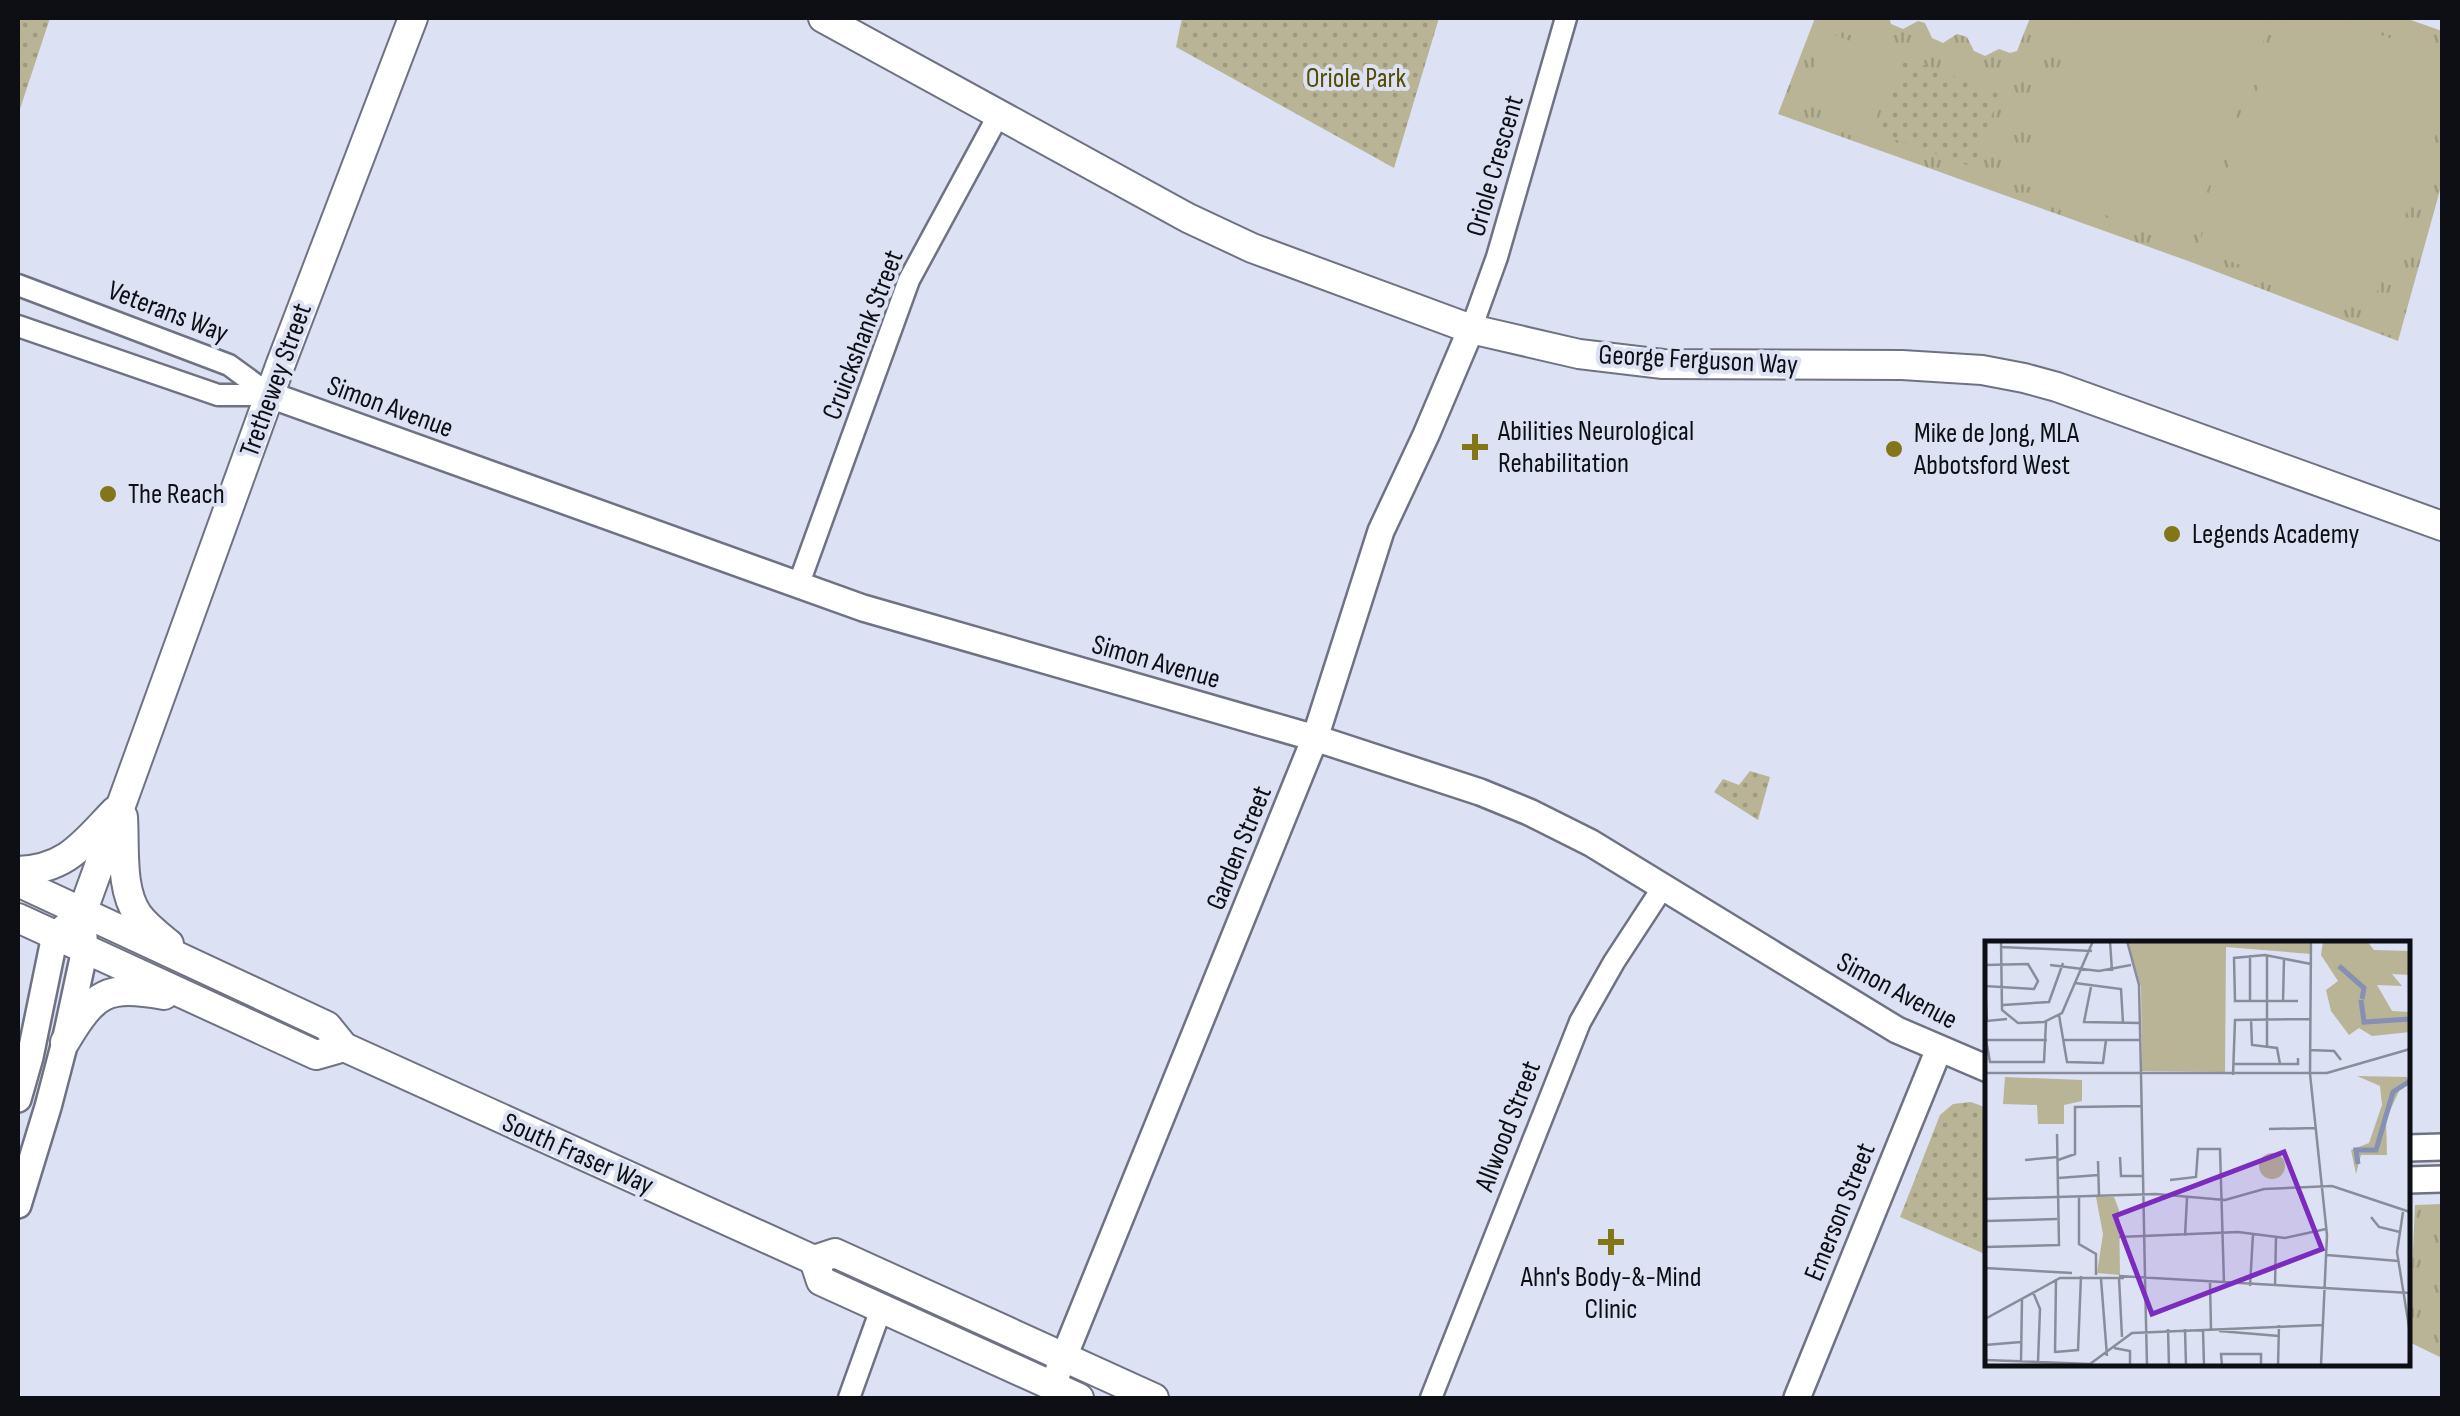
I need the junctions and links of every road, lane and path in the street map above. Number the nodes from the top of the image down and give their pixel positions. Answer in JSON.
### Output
{"nodes":[{"id":1,"x":413,"y":18,"type":"edge"},
{"id":2,"x":824,"y":18,"type":"edge"},
{"id":3,"x":1566,"y":18,"type":"edge"},
{"id":4,"x":999,"y":114,"type":"junction"},
{"id":5,"x":18,"y":285,"type":"edge"},
{"id":6,"x":18,"y":326,"type":"edge"},
{"id":7,"x":1470,"y":328,"type":"junction"},
{"id":8,"x":270,"y":395,"type":"junction"},
{"id":9,"x":2442,"y":526,"type":"edge"},
{"id":10,"x":798,"y":586,"type":"junction"},
{"id":11,"x":1315,"y":738,"type":"junction"},
{"id":12,"x":122,"y":803,"type":"junction"},
{"id":13,"x":18,"y":870,"type":"edge"},
{"id":14,"x":18,"y":882,"type":"edge"},
{"id":15,"x":1663,"y":888,"type":"junction"},
{"id":16,"x":82,"y":913,"type":"junction"},
{"id":17,"x":18,"y":918,"type":"edge"},
{"id":18,"x":55,"y":935,"type":"junction"},
{"id":19,"x":85,"y":949,"type":"junction"},
{"id":20,"x":192,"y":964,"type":"junction"},
{"id":21,"x":186,"y":995,"type":"junction"},
{"id":22,"x":65,"y":1042,"type":"junction"},
{"id":23,"x":344,"y":1047,"type":"junction"},
{"id":24,"x":1939,"y":1048,"type":"junction"},
{"id":25,"x":1985,"y":1068,"type":"edge"},
{"id":26,"x":18,"y":1098,"type":"edge"},
{"id":27,"x":2442,"y":1147,"type":"edge"},
{"id":28,"x":2410,"y":1148,"type":"edge"},
{"id":29,"x":2442,"y":1179,"type":"edge"},
{"id":30,"x":2410,"y":1180,"type":"edge"},
{"id":31,"x":18,"y":1206,"type":"edge"},
{"id":32,"x":814,"y":1260,"type":"junction"},
{"id":33,"x":881,"y":1310,"type":"junction"},
{"id":34,"x":1065,"y":1357,"type":"junction"},
{"id":35,"x":1052,"y":1386,"type":"junction"},
{"id":36,"x":849,"y":1398,"type":"edge"},
{"id":37,"x":1079,"y":1398,"type":"edge"},
{"id":38,"x":1154,"y":1398,"type":"edge"},
{"id":39,"x":1431,"y":1398,"type":"edge"},
{"id":40,"x":1797,"y":1398,"type":"edge"}],
"edges":[{"from":1,"to":8,"type":"main road","name":"Trethewey Street"},
{"from":2,"to":4,"type":"main road","name":"George Ferguson Way"},
{"from":3,"to":7,"type":"street","name":"Oriole Crescent"},
{"from":4,"to":7,"type":"main road","name":"George Ferguson Way"},
{"from":4,"to":10,"type":"street","name":"Cruickshank Street"},
{"from":5,"to":8,"type":"street","name":"Veterans Way"},
{"from":6,"to":8,"type":"street"},
{"from":7,"to":9,"type":"main road","name":"George Ferguson Way"},
{"from":7,"to":11,"type":"street","name":"Garden Street"},
{"from":8,"to":10,"type":"street","name":"Simon Avenue"},
{"from":8,"to":12,"type":"main road","name":"Trethewey Street"},
{"from":10,"to":11,"type":"street","name":"Simon Avenue"},
{"from":11,"to":15,"type":"street","name":"Simon Avenue"},
{"from":11,"to":34,"type":"street","name":"Garden Street"},
{"from":12,"to":13,"type":"main road"},
{"from":12,"to":16,"type":"main road","name":"Trethewey Street"},
{"from":12,"to":20,"type":"main road"},
{"from":14,"to":16,"type":"main road","name":"South Fraser Way"},
{"from":15,"to":24,"type":"street","name":"Simon Avenue"},
{"from":15,"to":39,"type":"street","name":"Allwood Street"},
{"from":16,"to":18,"type":"street"},
{"from":16,"to":19,"type":"street","name":"Trethewey Street"},
{"from":16,"to":20,"type":"main road","name":"South Fraser Way"},
{"from":17,"to":18,"type":"main road","name":"South Fraser Way"},
{"from":18,"to":19,"type":"main road","name":"South Fraser Way"},
{"from":18,"to":26,"type":"street"},
{"from":19,"to":21,"type":"main road","name":"South Fraser Way"},
{"from":19,"to":22,"type":"street","name":"Trethewey Street"},
{"from":20,"to":23,"type":"main road","name":"South Fraser Way"},
{"from":21,"to":22,"type":"main road"},
{"from":21,"to":23,"type":"main road","name":"South Fraser Way"},
{"from":22,"to":31,"type":"street","name":"Trethewey Street"},
{"from":23,"to":32,"type":"main road","name":"South Fraser Way"},
{"from":24,"to":25,"type":"street","name":"Simon Avenue"},
{"from":24,"to":40,"type":"street","name":"Emerson Street"},
{"from":27,"to":28,"type":"street"},
{"from":29,"to":30,"type":"street"},
{"from":32,"to":33,"type":"main road","name":"South Fraser Way"},
{"from":32,"to":34,"type":"main road","name":"South Fraser Way"},
{"from":33,"to":35,"type":"main road","name":"South Fraser Way"},
{"from":33,"to":36,"type":"street"},
{"from":34,"to":35,"type":"street","name":"Garden Street"},
{"from":34,"to":38,"type":"main road","name":"South Fraser Way"},
{"from":35,"to":37,"type":"main road","name":"South Fraser Way"}]}
